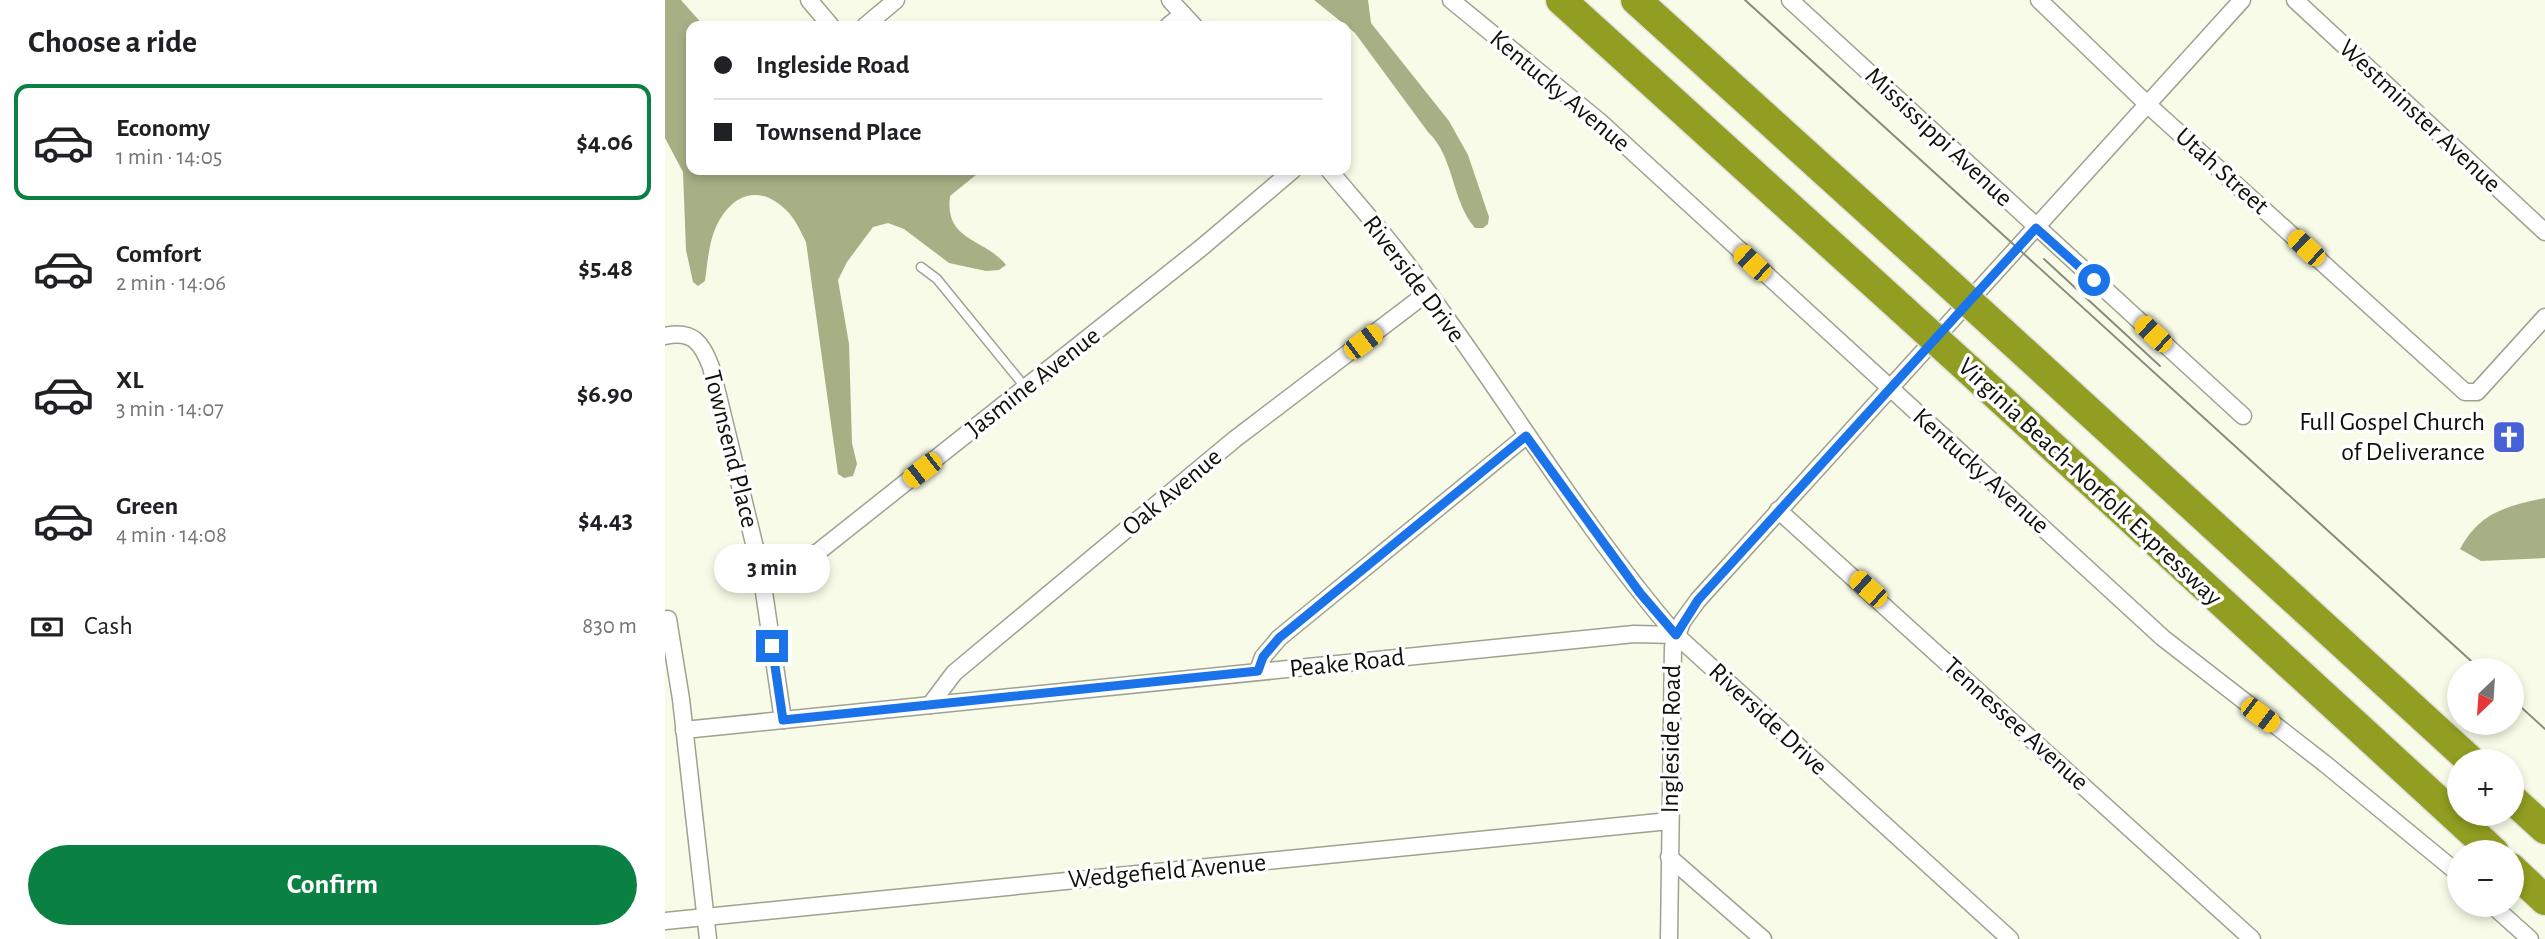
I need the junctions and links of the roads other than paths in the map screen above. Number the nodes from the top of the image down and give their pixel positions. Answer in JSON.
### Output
{"nodes":[{"id":1,"x":809,"y":0,"type":"edge"},
{"id":2,"x":896,"y":0,"type":"edge"},
{"id":3,"x":1170,"y":0,"type":"edge"},
{"id":4,"x":1451,"y":0,"type":"edge"},
{"id":5,"x":1561,"y":0,"type":"edge"},
{"id":6,"x":1636,"y":0,"type":"edge"},
{"id":7,"x":1790,"y":0,"type":"edge"},
{"id":8,"x":2039,"y":0,"type":"edge"},
{"id":9,"x":2242,"y":0,"type":"edge"},
{"id":10,"x":2295,"y":0,"type":"edge"},
{"id":11,"x":1183,"y":14,"type":"junction"},
{"id":12,"x":827,"y":21,"type":"edge"},
{"id":13,"x":871,"y":21,"type":"edge"},
{"id":14,"x":1174,"y":21,"type":"edge"},
{"id":15,"x":1189,"y":21,"type":"edge"},
{"id":16,"x":2147,"y":104,"type":"junction"},
{"id":17,"x":1287,"y":175,"type":"edge"},
{"id":18,"x":1333,"y":175,"type":"edge"},
{"id":19,"x":2036,"y":228,"type":"junction"},
{"id":20,"x":2545,"y":232,"type":"edge"},
{"id":21,"x":921,"y":267,"type":"dead end"},
{"id":22,"x":1427,"y":293,"type":"junction"},
{"id":23,"x":2545,"y":317,"type":"edge"},
{"id":24,"x":665,"y":336,"type":"edge"},
{"id":25,"x":2525,"y":338,"type":"junction"},
{"id":26,"x":2545,"y":340,"type":"edge"},
{"id":27,"x":1025,"y":387,"type":"junction"},
{"id":28,"x":1889,"y":387,"type":"junction"},
{"id":29,"x":2243,"y":416,"type":"dead end"},
{"id":30,"x":1526,"y":436,"type":"junction"},
{"id":31,"x":1778,"y":510,"type":"junction"},
{"id":32,"x":761,"y":572,"type":"junction"},
{"id":33,"x":668,"y":619,"type":"dead end"},
{"id":34,"x":1676,"y":635,"type":"junction"},
{"id":35,"x":1258,"y":671,"type":"junction"},
{"id":36,"x":930,"y":705,"type":"junction"},
{"id":37,"x":783,"y":720,"type":"junction"},
{"id":38,"x":684,"y":730,"type":"junction"},
{"id":39,"x":2459,"y":749,"type":"edge"},
{"id":40,"x":2524,"y":810,"type":"edge"},
{"id":41,"x":1669,"y":821,"type":"junction"},
{"id":42,"x":2545,"y":829,"type":"edge"},
{"id":43,"x":2481,"y":840,"type":"edge"},
{"id":44,"x":1669,"y":857,"type":"junction"},
{"id":45,"x":2447,"y":864,"type":"edge"},
{"id":46,"x":2524,"y":880,"type":"edge"},
{"id":47,"x":2545,"y":900,"type":"edge"},
{"id":48,"x":705,"y":917,"type":"junction"},
{"id":49,"x":2505,"y":917,"type":"edge"},
{"id":50,"x":665,"y":921,"type":"edge"},
{"id":51,"x":708,"y":939,"type":"edge"},
{"id":52,"x":1669,"y":939,"type":"edge"},
{"id":53,"x":1763,"y":939,"type":"edge"},
{"id":54,"x":2010,"y":939,"type":"edge"},
{"id":55,"x":2252,"y":939,"type":"edge"},
{"id":56,"x":2530,"y":939,"type":"edge"}],
"edges":[{"from":1,"to":12,"type":"street"},
{"from":2,"to":13,"type":"street"},
{"from":3,"to":11,"type":"street"},
{"from":4,"to":28,"type":"street","name":"Kentucky Avenue"},
{"from":5,"to":43,"type":"highway","name":"Virginia Beach-Norfolk Expressway","bridge":true},
{"from":6,"to":39,"type":"highway","name":"Virginia Beach-Norfolk Expressway","bridge":true},
{"from":7,"to":19,"type":"street","name":"Mississippi Avenue"},
{"from":8,"to":16,"type":"street","name":"Utah Street"},
{"from":9,"to":16,"type":"street","name":"Ingleside Road"},
{"from":10,"to":20,"type":"street","name":"Westminster Avenue"},
{"from":11,"to":14,"type":"street"},
{"from":11,"to":15,"type":"street"},
{"from":16,"to":19,"type":"street","name":"Ingleside Road"},
{"from":16,"to":25,"type":"street","name":"Utah Street"},
{"from":17,"to":27,"type":"street","name":"Jasmine Avenue"},
{"from":18,"to":22,"type":"street","name":"Riverside Drive"},
{"from":19,"to":28,"type":"street","name":"Ingleside Road"},
{"from":19,"to":29,"type":"street","name":"Mississippi Avenue"},
{"from":21,"to":27,"type":"lane"},
{"from":22,"to":30,"type":"street","name":"Riverside Drive"},
{"from":22,"to":36,"type":"street","name":"Oak Avenue"},
{"from":23,"to":25,"type":"street"},
{"from":24,"to":32,"type":"street","name":"Townsend Place"},
{"from":25,"to":26,"type":"street"},
{"from":27,"to":32,"type":"street","name":"Jasmine Avenue"},
{"from":28,"to":31,"type":"street","name":"Ingleside Road"},
{"from":28,"to":45,"type":"street","name":"Kentucky Avenue"},
{"from":30,"to":34,"type":"street","name":"Riverside Drive"},
{"from":30,"to":35,"type":"street"},
{"from":31,"to":34,"type":"street","name":"Ingleside Road"},
{"from":31,"to":55,"type":"street","name":"Tennessee Avenue"},
{"from":32,"to":37,"type":"street","name":"Townsend Place"},
{"from":33,"to":38,"type":"street"},
{"from":34,"to":35,"type":"street","name":"Peake Road"},
{"from":34,"to":41,"type":"street","name":"Ingleside Road"},
{"from":34,"to":54,"type":"street","name":"Riverside Drive"},
{"from":35,"to":36,"type":"street","name":"Peake Road"},
{"from":36,"to":37,"type":"street","name":"Peake Road"},
{"from":37,"to":38,"type":"street","name":"Peake Road"},
{"from":38,"to":48,"type":"street"},
{"from":40,"to":42,"type":"highway"},
{"from":41,"to":44,"type":"street","name":"Ingleside Road"},
{"from":41,"to":48,"type":"street","name":"Wedgefield Avenue"},
{"from":44,"to":52,"type":"street","name":"Ingleside Road"},
{"from":44,"to":53,"type":"street"},
{"from":46,"to":47,"type":"highway"},
{"from":48,"to":50,"type":"street","name":"Wedgefield Avenue"},
{"from":48,"to":51,"type":"street"},
{"from":49,"to":56,"type":"street"}]}
